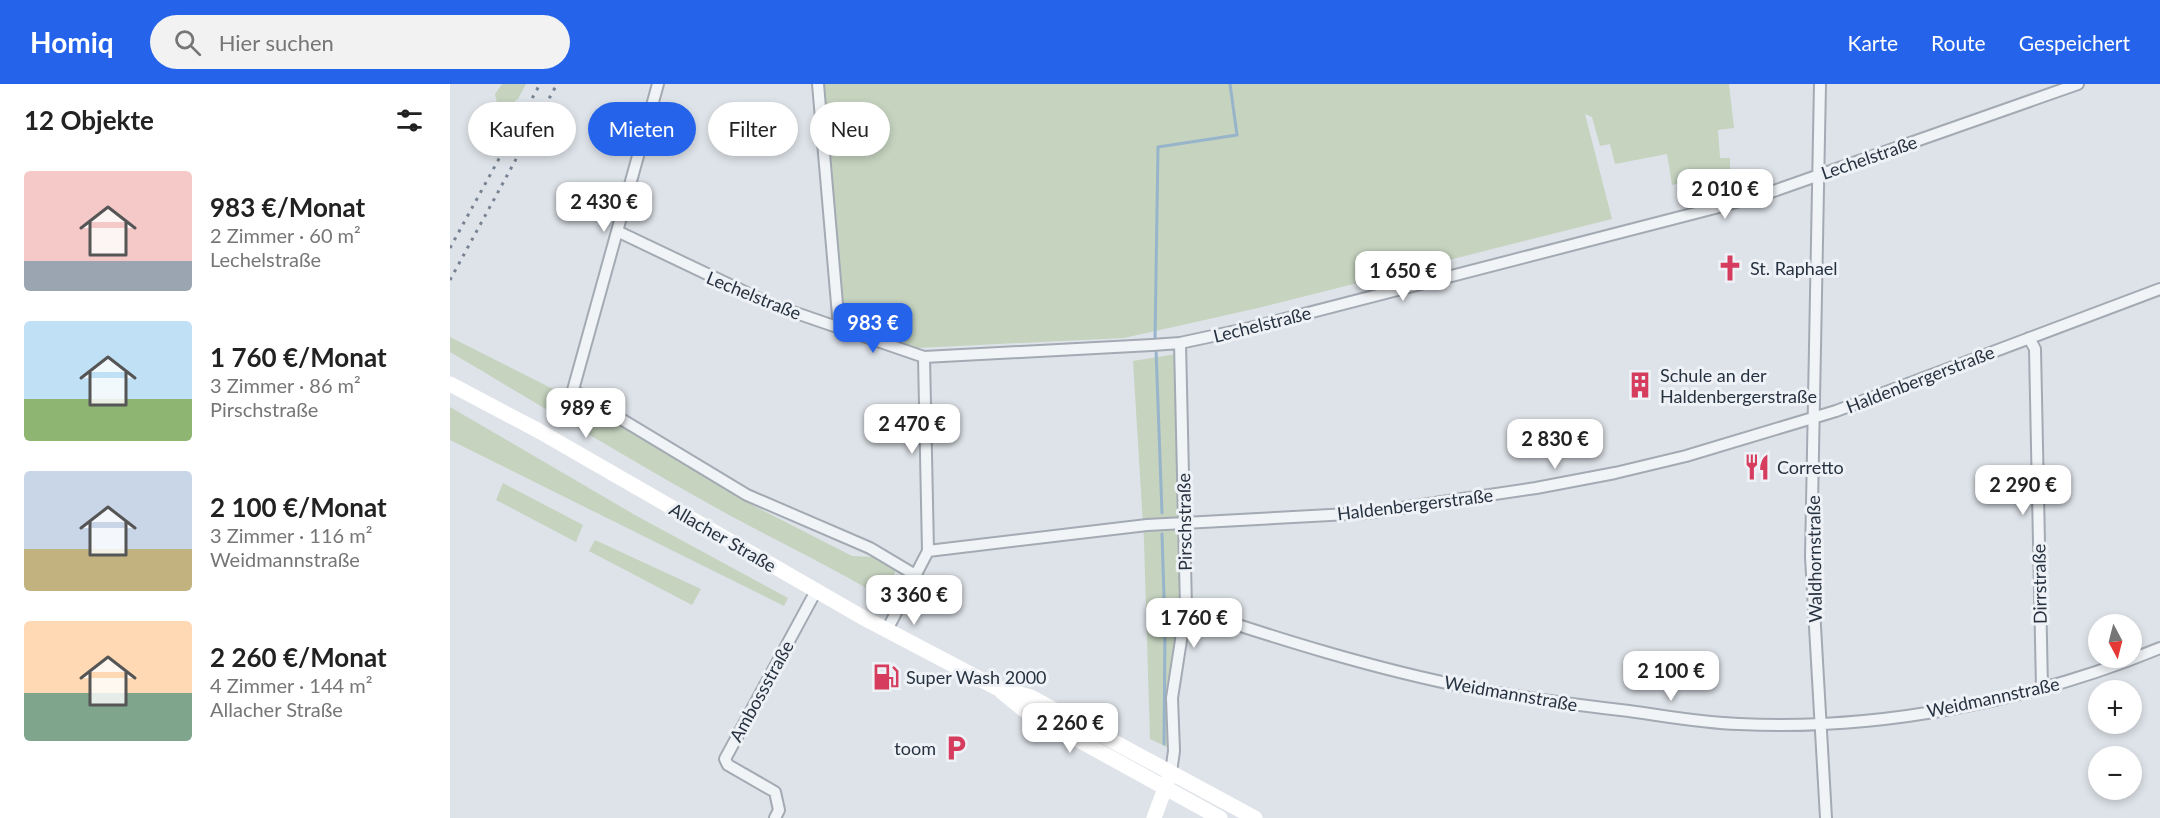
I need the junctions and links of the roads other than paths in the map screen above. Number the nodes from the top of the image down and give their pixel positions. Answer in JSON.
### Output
{"nodes":[{"id":1,"x":658,"y":84,"type":"edge"},
{"id":2,"x":818,"y":84,"type":"edge"},
{"id":3,"x":1820,"y":84,"type":"edge"},
{"id":4,"x":2074,"y":85,"type":"edge"},
{"id":5,"x":1819,"y":174,"type":"junction"},
{"id":6,"x":619,"y":232,"type":"junction"},
{"id":7,"x":2160,"y":289,"type":"edge"},
{"id":8,"x":839,"y":327,"type":"junction"},
{"id":9,"x":2030,"y":338,"type":"junction"},
{"id":10,"x":1180,"y":343,"type":"junction"},
{"id":11,"x":924,"y":357,"type":"junction"},
{"id":12,"x":450,"y":384,"type":"edge"},
{"id":13,"x":1813,"y":418,"type":"junction"},
{"id":14,"x":1183,"y":523,"type":"junction"},
{"id":15,"x":928,"y":551,"type":"junction"},
{"id":16,"x":917,"y":576,"type":"junction"},
{"id":17,"x":816,"y":591,"type":"junction"},
{"id":18,"x":1186,"y":608,"type":"junction"},
{"id":19,"x":887,"y":630,"type":"junction"},
{"id":20,"x":2160,"y":648,"type":"edge"},
{"id":21,"x":997,"y":688,"type":"junction"},
{"id":22,"x":2042,"y":688,"type":"junction"},
{"id":23,"x":1821,"y":722,"type":"junction"},
{"id":24,"x":1171,"y":772,"type":"junction"},
{"id":25,"x":1164,"y":790,"type":"junction"},
{"id":26,"x":775,"y":818,"type":"edge"},
{"id":27,"x":1154,"y":818,"type":"edge"},
{"id":28,"x":1220,"y":818,"type":"edge"},
{"id":29,"x":1255,"y":818,"type":"edge"},
{"id":30,"x":1826,"y":818,"type":"edge"}],
"edges":[{"from":1,"to":6,"type":"street"},
{"from":2,"to":8,"type":"street"},
{"from":3,"to":5,"type":"street","name":"Waldhornstraße"},
{"from":4,"to":5,"type":"street","name":"Lechelstraße"},
{"from":5,"to":10,"type":"street","name":"Lechelstraße"},
{"from":5,"to":13,"type":"street","name":"Waldhornstraße"},
{"from":6,"to":8,"type":"street","name":"Lechelstraße"},
{"from":6,"to":16,"type":"street"},
{"from":7,"to":9,"type":"street","name":"Haldenbergerstraße"},
{"from":8,"to":11,"type":"street","name":"Lechelstraße"},
{"from":9,"to":13,"type":"street","name":"Haldenbergerstraße"},
{"from":9,"to":22,"type":"street","name":"Dirrstraße"},
{"from":10,"to":11,"type":"street","name":"Lechelstraße"},
{"from":10,"to":14,"type":"street","name":"Pirschstraße"},
{"from":11,"to":15,"type":"street"},
{"from":12,"to":17,"type":"main road","name":"Allacher Straße"},
{"from":13,"to":14,"type":"street","name":"Haldenbergerstraße"},
{"from":13,"to":23,"type":"street","name":"Waldhornstraße"},
{"from":14,"to":15,"type":"street","name":"Haldenbergerstraße"},
{"from":14,"to":18,"type":"street","name":"Pirschstraße"},
{"from":15,"to":16,"type":"street"},
{"from":16,"to":19,"type":"street"},
{"from":17,"to":19,"type":"main road","name":"Allacher Straße"},
{"from":17,"to":26,"type":"street","name":"Ambossstraße"},
{"from":18,"to":23,"type":"street","name":"Weidmannstraße"},
{"from":18,"to":24,"type":"street","name":"Pirschstraße"},
{"from":19,"to":21,"type":"main road","name":"Allacher Straße"},
{"from":20,"to":22,"type":"street","name":"Weidmannstraße"},
{"from":21,"to":24,"type":"main road","name":"Allacher Straße"},
{"from":21,"to":25,"type":"main road","name":"Allacher Straße"},
{"from":22,"to":23,"type":"street","name":"Weidmannstraße"},
{"from":23,"to":30,"type":"street","name":"Waldhornstraße"},
{"from":24,"to":25,"type":"main road"},
{"from":24,"to":29,"type":"main road","name":"Allacher Straße"},
{"from":25,"to":27,"type":"main road"},
{"from":25,"to":28,"type":"main road","name":"Allacher Straße"}]}
